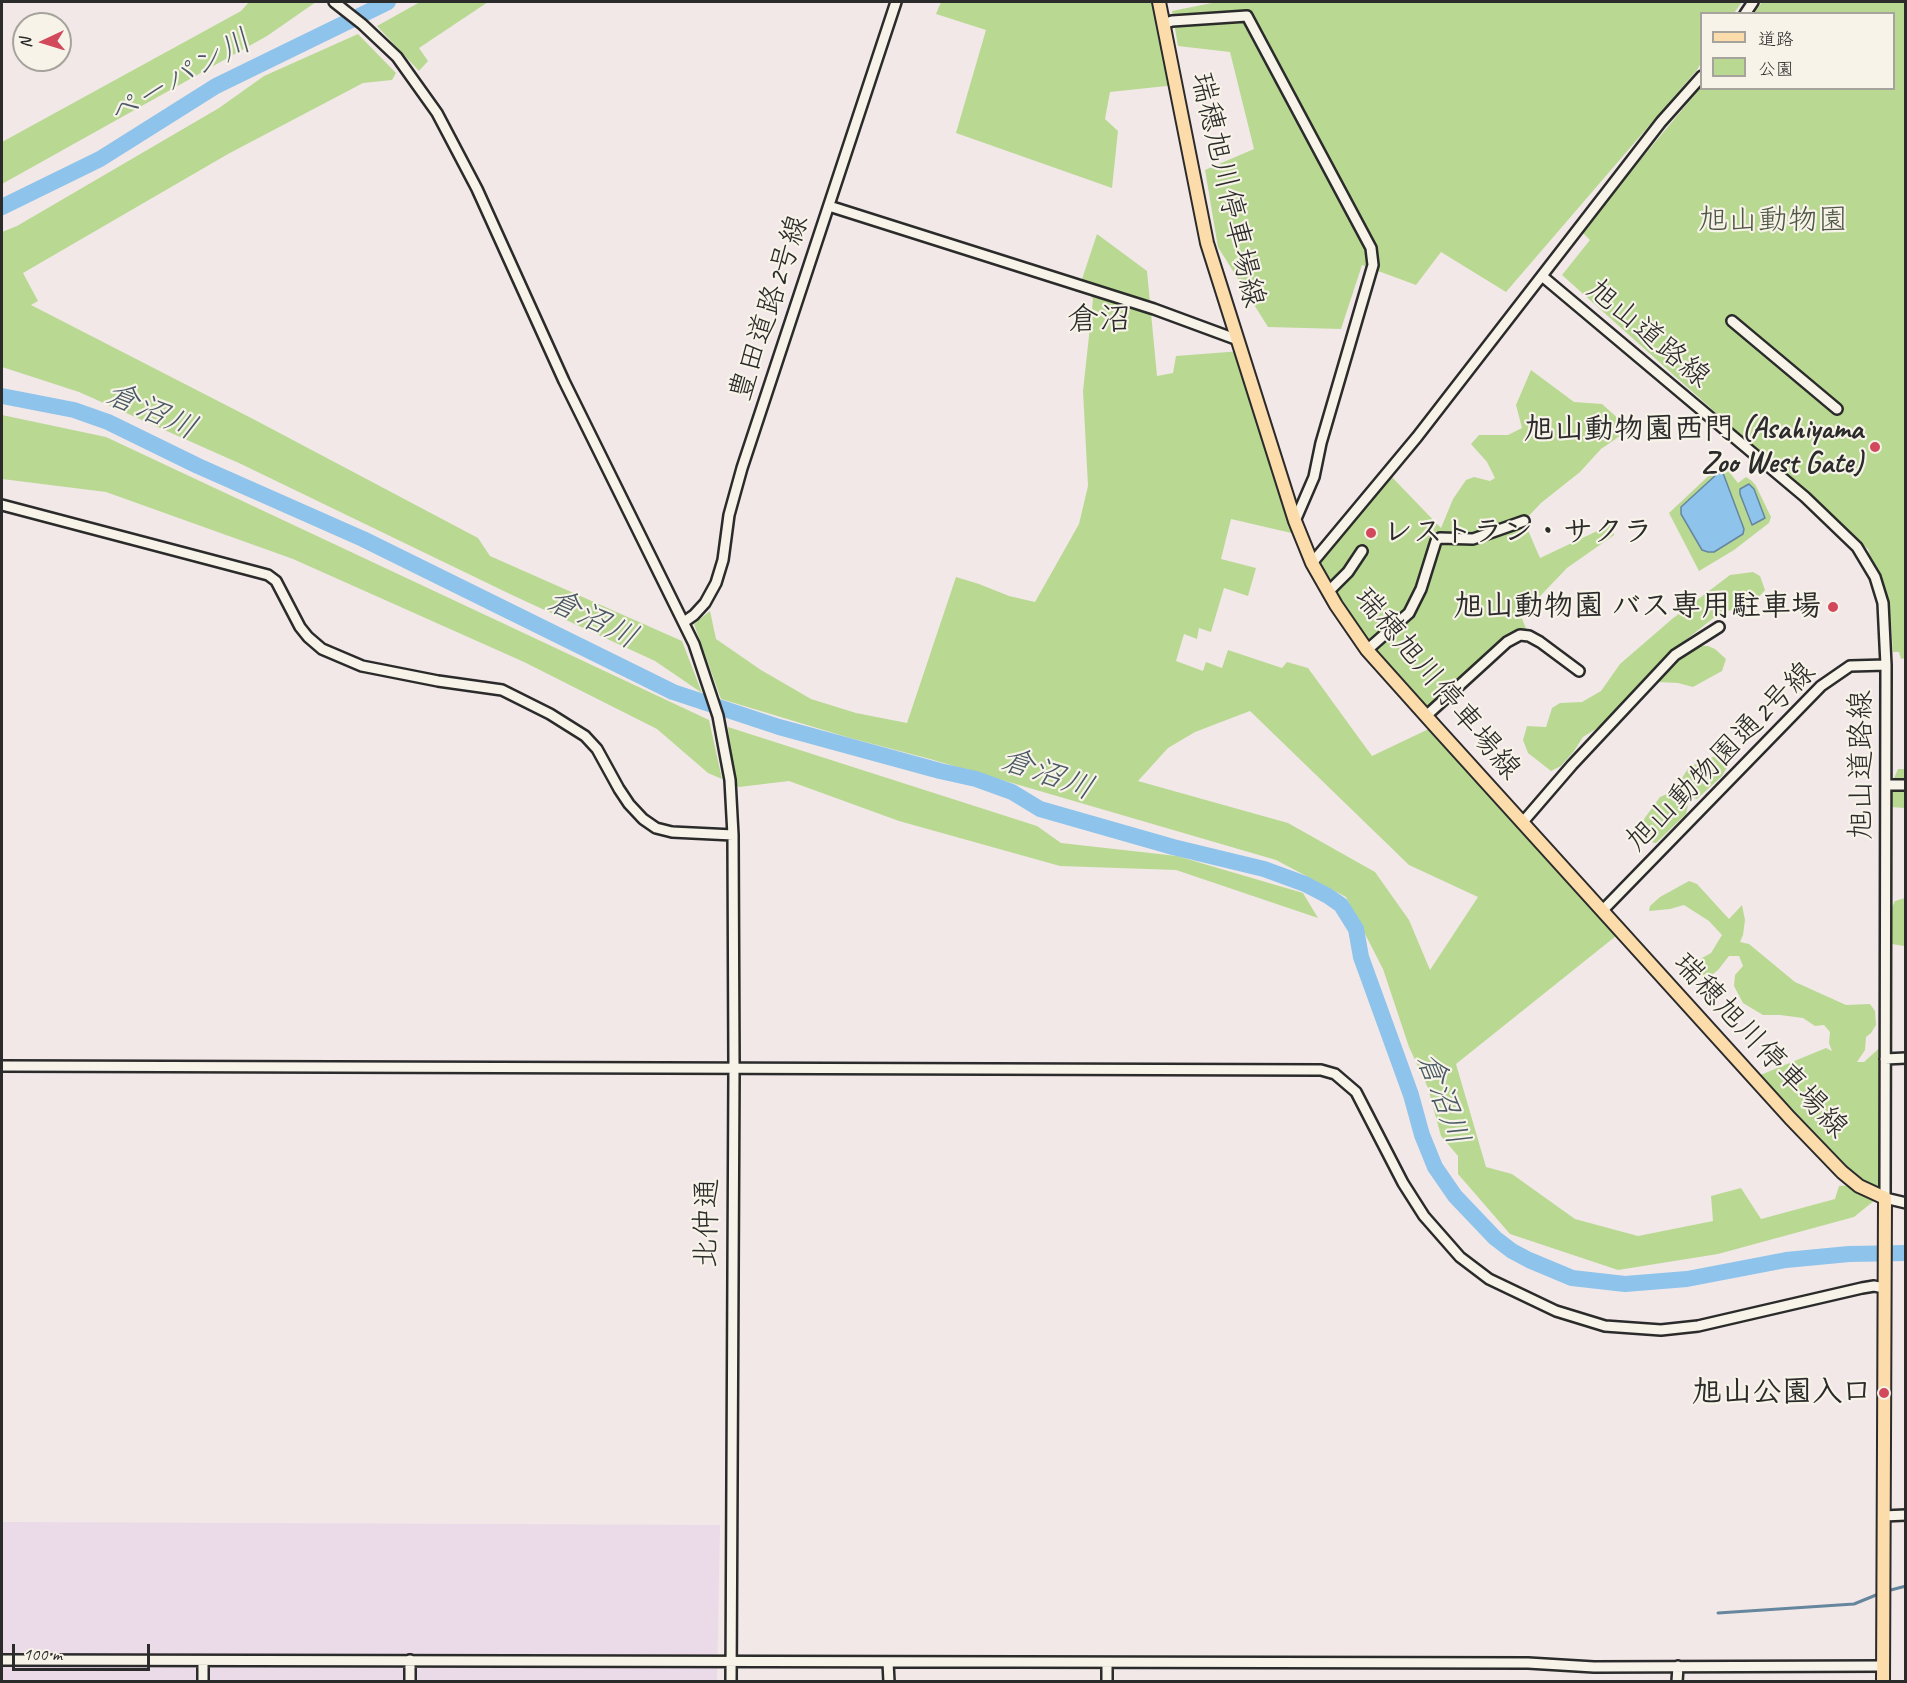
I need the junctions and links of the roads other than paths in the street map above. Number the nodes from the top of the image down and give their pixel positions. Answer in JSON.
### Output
{"nodes":[{"id":1,"x":333,"y":2,"type":"edge"},
{"id":2,"x":896,"y":2,"type":"edge"},
{"id":3,"x":1159,"y":2,"type":"edge"},
{"id":4,"x":1164,"y":24,"type":"junction"},
{"id":5,"x":1700,"y":77,"type":"edge"},
{"id":6,"x":829,"y":206,"type":"junction"},
{"id":7,"x":1542,"y":276,"type":"junction"},
{"id":8,"x":1732,"y":321,"type":"dead end"},
{"id":9,"x":1238,"y":340,"type":"junction"},
{"id":10,"x":1837,"y":409,"type":"dead end"},
{"id":11,"x":2,"y":505,"type":"edge"},
{"id":12,"x":1295,"y":521,"type":"junction"},
{"id":13,"x":1524,"y":521,"type":"dead end"},
{"id":14,"x":1362,"y":551,"type":"dead end"},
{"id":15,"x":1312,"y":563,"type":"junction"},
{"id":16,"x":1328,"y":592,"type":"junction"},
{"id":17,"x":684,"y":622,"type":"junction"},
{"id":18,"x":1719,"y":627,"type":"dead end"},
{"id":19,"x":1367,"y":650,"type":"junction"},
{"id":20,"x":1886,"y":665,"type":"junction"},
{"id":21,"x":1579,"y":671,"type":"dead end"},
{"id":22,"x":1426,"y":716,"type":"junction"},
{"id":23,"x":1886,"y":785,"type":"junction"},
{"id":24,"x":1905,"y":785,"type":"edge"},
{"id":25,"x":1522,"y":822,"type":"junction"},
{"id":26,"x":733,"y":835,"type":"junction"},
{"id":27,"x":1602,"y":911,"type":"junction"},
{"id":28,"x":1905,"y":1058,"type":"edge"},
{"id":29,"x":1885,"y":1059,"type":"junction"},
{"id":30,"x":2,"y":1066,"type":"edge"},
{"id":31,"x":734,"y":1069,"type":"junction"},
{"id":32,"x":1885,"y":1198,"type":"junction"},
{"id":33,"x":1905,"y":1203,"type":"edge"},
{"id":34,"x":1884,"y":1288,"type":"junction"},
{"id":35,"x":1905,"y":1515,"type":"edge"},
{"id":36,"x":1883,"y":1516,"type":"junction"},
{"id":37,"x":2,"y":1659,"type":"edge"},
{"id":38,"x":410,"y":1660,"type":"junction"},
{"id":39,"x":731,"y":1660,"type":"junction"},
{"id":40,"x":203,"y":1661,"type":"junction"},
{"id":41,"x":888,"y":1662,"type":"junction"},
{"id":42,"x":1107,"y":1663,"type":"junction"},
{"id":43,"x":1678,"y":1665,"type":"junction"},
{"id":44,"x":1883,"y":1666,"type":"junction"},
{"id":45,"x":203,"y":1682,"type":"edge"},
{"id":46,"x":410,"y":1682,"type":"edge"},
{"id":47,"x":730,"y":1682,"type":"edge"},
{"id":48,"x":889,"y":1682,"type":"edge"},
{"id":49,"x":1107,"y":1682,"type":"edge"},
{"id":50,"x":1677,"y":1682,"type":"edge"},
{"id":51,"x":1883,"y":1682,"type":"edge"}],
"edges":[{"from":1,"to":17,"type":"street","name":"北仲通"},
{"from":2,"to":6,"type":"street","name":"豊田道路2号線"},
{"from":3,"to":4,"type":"main road","name":"瑞穂旭川停車場線"},
{"from":4,"to":9,"type":"main road","name":"瑞穂旭川停車場線"},
{"from":4,"to":12,"type":"street"},
{"from":5,"to":7,"type":"street"},
{"from":6,"to":9,"type":"street"},
{"from":6,"to":17,"type":"street","name":"豊田道路2号線"},
{"from":7,"to":15,"type":"street","name":"旭山道路線"},
{"from":7,"to":20,"type":"street","name":"旭山道路線"},
{"from":8,"to":10,"type":"street"},
{"from":9,"to":12,"type":"main road","name":"瑞穂旭川停車場線"},
{"from":11,"to":26,"type":"street"},
{"from":12,"to":15,"type":"main road","name":"瑞穂旭川停車場線"},
{"from":13,"to":19,"type":"street"},
{"from":14,"to":16,"type":"street"},
{"from":15,"to":16,"type":"main road","name":"瑞穂旭川停車場線"},
{"from":16,"to":19,"type":"main road","name":"瑞穂旭川停車場線"},
{"from":17,"to":26,"type":"street","name":"北仲通"},
{"from":18,"to":25,"type":"street"},
{"from":19,"to":22,"type":"main road","name":"瑞穂旭川停車場線"},
{"from":20,"to":23,"type":"street","name":"旭山道路線"},
{"from":20,"to":27,"type":"street","name":"旭山動物園通2号線"},
{"from":21,"to":22,"type":"street"},
{"from":22,"to":25,"type":"main road","name":"瑞穂旭川停車場線"},
{"from":23,"to":24,"type":"street"},
{"from":23,"to":29,"type":"street","name":"旭山道路線"},
{"from":25,"to":27,"type":"main road","name":"瑞穂旭川停車場線"},
{"from":26,"to":31,"type":"street","name":"北仲通"},
{"from":27,"to":32,"type":"main road","name":"瑞穂旭川停車場線"},
{"from":28,"to":29,"type":"street"},
{"from":29,"to":32,"type":"street","name":"旭山道路線"},
{"from":30,"to":31,"type":"street"},
{"from":31,"to":34,"type":"street"},
{"from":31,"to":39,"type":"street","name":"北仲通"},
{"from":32,"to":33,"type":"street"},
{"from":32,"to":34,"type":"main road"},
{"from":34,"to":36,"type":"main road"},
{"from":35,"to":36,"type":"street"},
{"from":36,"to":44,"type":"main road"},
{"from":37,"to":40,"type":"street"},
{"from":38,"to":39,"type":"street"},
{"from":38,"to":40,"type":"street"},
{"from":38,"to":46,"type":"street"},
{"from":39,"to":41,"type":"street"},
{"from":39,"to":47,"type":"street","name":"北仲通"},
{"from":40,"to":45,"type":"street"},
{"from":41,"to":42,"type":"street"},
{"from":41,"to":48,"type":"street"},
{"from":42,"to":43,"type":"street"},
{"from":42,"to":49,"type":"street"},
{"from":43,"to":44,"type":"street"},
{"from":43,"to":50,"type":"street"},
{"from":44,"to":51,"type":"main road"}]}
